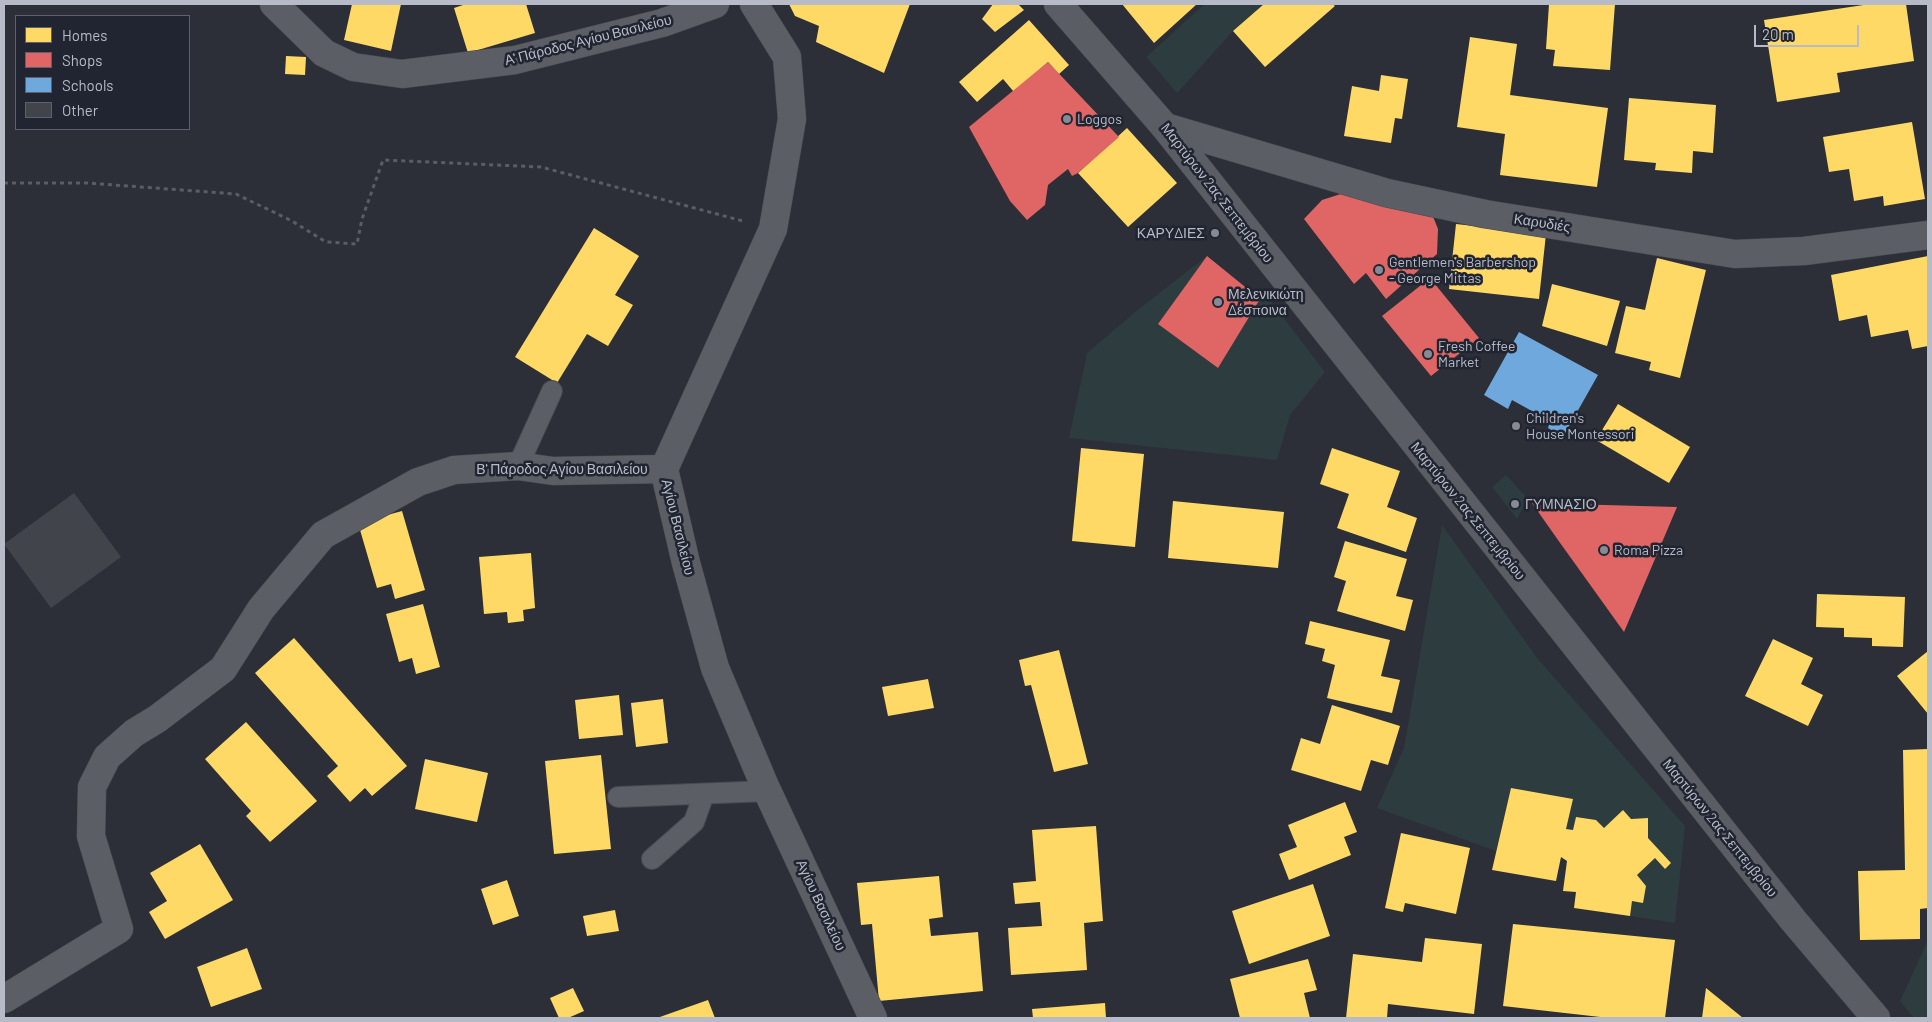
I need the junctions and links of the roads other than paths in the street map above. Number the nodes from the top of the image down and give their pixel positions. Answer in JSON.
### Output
{"nodes":[{"id":1,"x":274,"y":4,"type":"edge"},
{"id":2,"x":715,"y":4,"type":"edge"},
{"id":3,"x":754,"y":4,"type":"edge"},
{"id":4,"x":1058,"y":4,"type":"edge"},
{"id":5,"x":1165,"y":127,"type":"junction"},
{"id":6,"x":1928,"y":235,"type":"edge"},
{"id":7,"x":552,"y":391,"type":"dead end"},
{"id":8,"x":518,"y":466,"type":"junction"},
{"id":9,"x":664,"y":469,"type":"junction"},
{"id":10,"x":768,"y":791,"type":"junction"},
{"id":11,"x":704,"y":794,"type":"junction"},
{"id":12,"x":618,"y":797,"type":"dead end"},
{"id":13,"x":652,"y":860,"type":"dead end"},
{"id":14,"x":4,"y":999,"type":"edge"},
{"id":15,"x":873,"y":1018,"type":"edge"},
{"id":16,"x":1876,"y":1018,"type":"edge"}],
"edges":[{"from":1,"to":2,"type":"street","name":"Α' Πάροδος Αγίου Βασιλείου"},
{"from":3,"to":9,"type":"street","name":"Αγίου Βασιλείου"},
{"from":4,"to":5,"type":"street","name":"Μαρτύρων 2ας Σεπτεμβρίου"},
{"from":5,"to":6,"type":"street","name":"Καρυδιές"},
{"from":5,"to":16,"type":"street","name":"Μαρτύρων 2ας Σεπτεμβρίου"},
{"from":7,"to":8,"type":"lane"},
{"from":8,"to":9,"type":"street","name":"Β' Πάροδος Αγίου Βασιλείου"},
{"from":8,"to":14,"type":"street","name":"Β' Πάροδος Αγίου Βασιλείου"},
{"from":9,"to":10,"type":"street","name":"Αγίου Βασιλείου"},
{"from":10,"to":11,"type":"lane"},
{"from":10,"to":15,"type":"street","name":"Αγίου Βασιλείου"},
{"from":11,"to":12,"type":"lane"},
{"from":11,"to":13,"type":"lane"}]}
